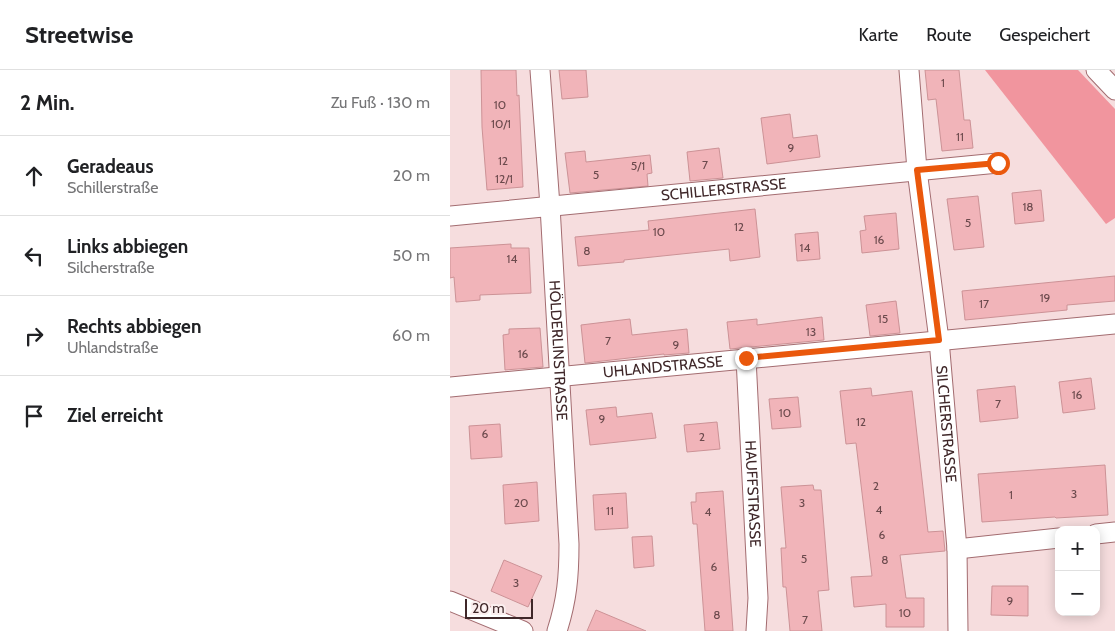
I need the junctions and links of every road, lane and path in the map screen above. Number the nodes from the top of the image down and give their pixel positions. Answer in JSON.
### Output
{"nodes":[{"id":1,"x":540,"y":70,"type":"edge"},
{"id":2,"x":909,"y":70,"type":"edge"},
{"id":3,"x":1096,"y":70,"type":"edge"},
{"id":4,"x":1115,"y":90,"type":"edge"},
{"id":5,"x":998,"y":163,"type":"dead end"},
{"id":6,"x":917,"y":170,"type":"junction"},
{"id":7,"x":550,"y":206,"type":"junction"},
{"id":8,"x":450,"y":216,"type":"edge"},
{"id":9,"x":1115,"y":324,"type":"edge"},
{"id":10,"x":939,"y":340,"type":"junction"},
{"id":11,"x":746,"y":358,"type":"junction"},
{"id":12,"x":558,"y":375,"type":"junction"},
{"id":13,"x":450,"y":387,"type":"edge"},
{"id":14,"x":1115,"y":532,"type":"edge"},
{"id":15,"x":1100,"y":534,"type":"edge"},
{"id":16,"x":1055,"y":538,"type":"edge"},
{"id":17,"x":957,"y":550,"type":"junction"},
{"id":18,"x":450,"y":601,"type":"edge"},
{"id":19,"x":523,"y":631,"type":"edge"},
{"id":20,"x":557,"y":631,"type":"edge"},
{"id":21,"x":756,"y":631,"type":"edge"},
{"id":22,"x":958,"y":631,"type":"edge"}],
"edges":[{"from":1,"to":7,"type":"street","name":"HÖLDERLINSTRASSE"},
{"from":2,"to":6,"type":"street","name":"SILCHERSTRASSE"},
{"from":3,"to":4,"type":"street"},
{"from":5,"to":6,"type":"street","name":"SCHILLERSTRASSE"},
{"from":6,"to":7,"type":"street","name":"SCHILLERSTRASSE"},
{"from":6,"to":10,"type":"street","name":"SILCHERSTRASSE"},
{"from":7,"to":8,"type":"street","name":"SCHILLERSTRASSE"},
{"from":7,"to":12,"type":"street","name":"HÖLDERLINSTRASSE"},
{"from":9,"to":10,"type":"street","name":"UHLANDSTRASSE"},
{"from":10,"to":11,"type":"street","name":"UHLANDSTRASSE"},
{"from":10,"to":17,"type":"street","name":"SILCHERSTRASSE"},
{"from":11,"to":12,"type":"street","name":"UHLANDSTRASSE"},
{"from":11,"to":21,"type":"street","name":"HAUFFSTRASSE"},
{"from":12,"to":13,"type":"street","name":"UHLANDSTRASSE"},
{"from":12,"to":20,"type":"street","name":"HÖLDERLINSTRASSE"},
{"from":14,"to":15,"type":"street"},
{"from":16,"to":17,"type":"street"},
{"from":17,"to":22,"type":"street","name":"SILCHERSTRASSE"},
{"from":18,"to":19,"type":"street"}]}
